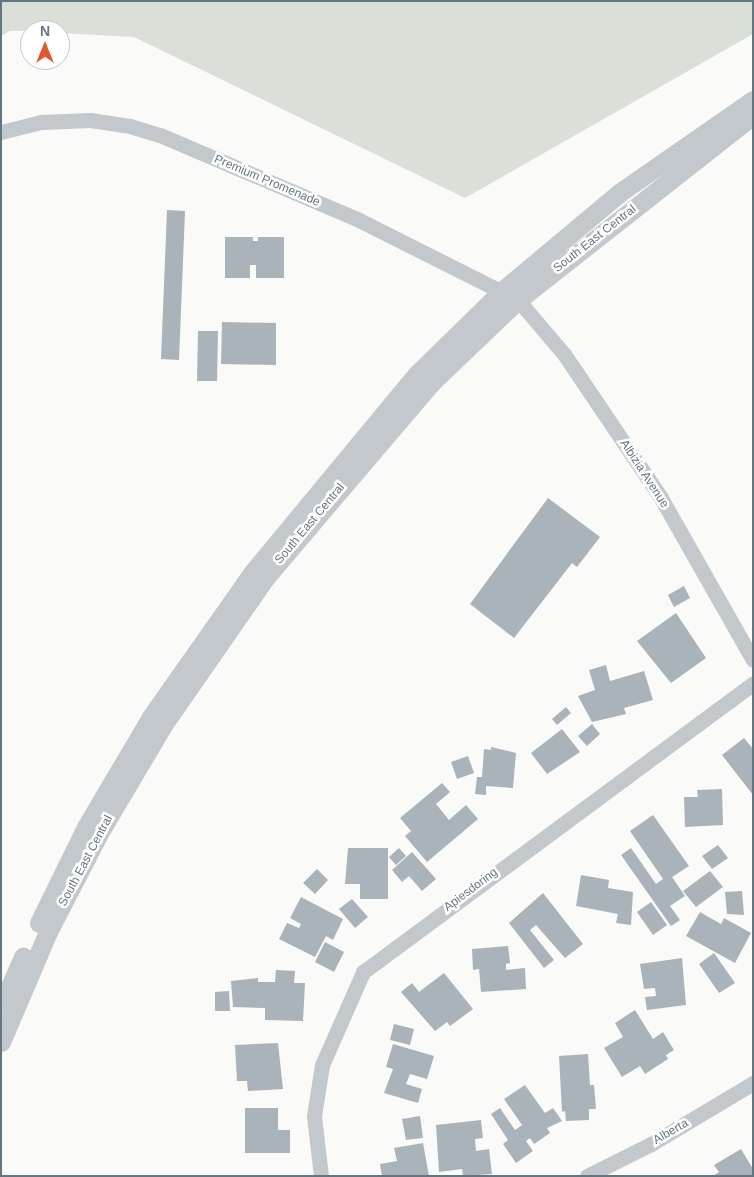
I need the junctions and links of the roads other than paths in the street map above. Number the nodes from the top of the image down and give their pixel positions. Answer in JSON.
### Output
{"nodes":[{"id":1,"x":753,"y":100,"type":"edge"},
{"id":2,"x":753,"y":115,"type":"edge"},
{"id":3,"x":1,"y":132,"type":"edge"},
{"id":4,"x":510,"y":295,"type":"junction"},
{"id":5,"x":753,"y":660,"type":"edge"},
{"id":6,"x":753,"y":683,"type":"edge"},
{"id":7,"x":1,"y":1007,"type":"edge"},
{"id":8,"x":1,"y":1042,"type":"edge"},
{"id":9,"x":753,"y":1083,"type":"edge"},
{"id":10,"x":321,"y":1176,"type":"edge"},
{"id":11,"x":587,"y":1176,"type":"edge"}],
"edges":[{"from":1,"to":4,"type":"street","name":"South East Central"},
{"from":2,"to":4,"type":"street","name":"South East Central"},
{"from":3,"to":4,"type":"street","name":"Premium Promenade"},
{"from":4,"to":5,"type":"street","name":"Albizia Avenue"},
{"from":4,"to":7,"type":"street","name":"South East Central"},
{"from":4,"to":8,"type":"street","name":"South East Central"},
{"from":6,"to":10,"type":"street","name":"Apiesdoring"},
{"from":9,"to":11,"type":"street","name":"Alberta"}]}
